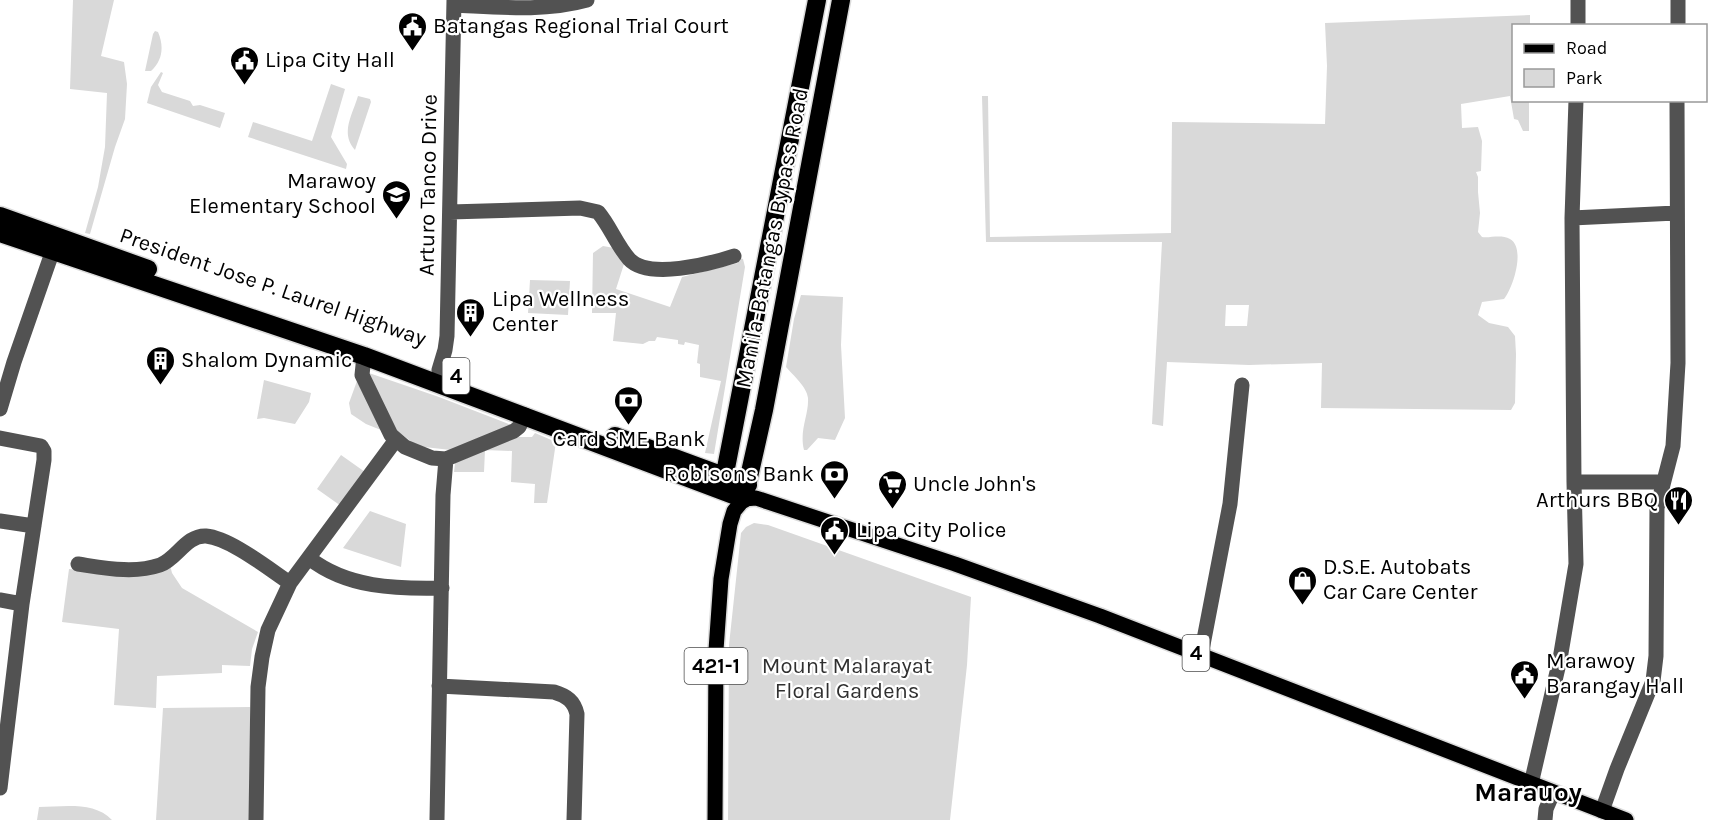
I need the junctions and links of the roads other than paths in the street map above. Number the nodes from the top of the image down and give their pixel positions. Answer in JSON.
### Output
{"nodes":[{"id":1,"x":587,"y":0,"type":"edge"},
{"id":2,"x":817,"y":0,"type":"edge"},
{"id":3,"x":842,"y":0,"type":"edge"},
{"id":4,"x":1578,"y":0,"type":"edge"},
{"id":5,"x":1678,"y":0,"type":"edge"},
{"id":6,"x":454,"y":3,"type":"edge"},
{"id":7,"x":1578,"y":24,"type":"edge"},
{"id":8,"x":1678,"y":24,"type":"edge"},
{"id":9,"x":1576,"y":102,"type":"edge"},
{"id":10,"x":1677,"y":102,"type":"edge"},
{"id":11,"x":450,"y":212,"type":"junction"},
{"id":12,"x":1676,"y":213,"type":"junction"},
{"id":13,"x":0,"y":216,"type":"edge"},
{"id":14,"x":1572,"y":218,"type":"junction"},
{"id":15,"x":0,"y":233,"type":"edge"},
{"id":16,"x":53,"y":250,"type":"junction"},
{"id":17,"x":734,"y":256,"type":"dead end"},
{"id":18,"x":364,"y":356,"type":"junction"},
{"id":19,"x":7,"y":360,"type":"edge"},
{"id":20,"x":439,"y":370,"type":"junction"},
{"id":21,"x":1242,"y":385,"type":"dead end"},
{"id":22,"x":0,"y":409,"type":"edge"},
{"id":23,"x":525,"y":415,"type":"junction"},
{"id":24,"x":0,"y":438,"type":"edge"},
{"id":25,"x":395,"y":441,"type":"junction"},
{"id":26,"x":446,"y":459,"type":"junction"},
{"id":27,"x":1574,"y":482,"type":"junction"},
{"id":28,"x":1664,"y":482,"type":"junction"},
{"id":29,"x":725,"y":484,"type":"junction"},
{"id":30,"x":746,"y":499,"type":"junction"},
{"id":31,"x":0,"y":521,"type":"edge"},
{"id":32,"x":33,"y":526,"type":"junction"},
{"id":33,"x":309,"y":558,"type":"junction"},
{"id":34,"x":78,"y":564,"type":"dead end"},
{"id":35,"x":290,"y":583,"type":"junction"},
{"id":36,"x":442,"y":588,"type":"junction"},
{"id":37,"x":0,"y":600,"type":"edge"},
{"id":38,"x":22,"y":604,"type":"junction"},
{"id":39,"x":1201,"y":655,"type":"junction"},
{"id":40,"x":6,"y":682,"type":"edge"},
{"id":41,"x":439,"y":686,"type":"junction"},
{"id":42,"x":2,"y":759,"type":"edge"},
{"id":43,"x":1531,"y":784,"type":"junction"},
{"id":44,"x":0,"y":788,"type":"edge"},
{"id":45,"x":1552,"y":793,"type":"junction"},
{"id":46,"x":1602,"y":811,"type":"junction"},
{"id":47,"x":256,"y":820,"type":"edge"},
{"id":48,"x":437,"y":820,"type":"edge"},
{"id":49,"x":574,"y":820,"type":"edge"},
{"id":50,"x":715,"y":820,"type":"edge"},
{"id":51,"x":1545,"y":820,"type":"edge"},
{"id":52,"x":1626,"y":820,"type":"edge"}],
"edges":[{"from":1,"to":6,"type":"street"},
{"from":2,"to":29,"type":"highway","name":"Manila-Batangas Bypass Road"},
{"from":3,"to":30,"type":"highway","name":"Manila-Batangas Bypass Road"},
{"from":4,"to":7,"type":"street"},
{"from":5,"to":8,"type":"street"},
{"from":6,"to":11,"type":"street","name":"Arturo Tanco Drive"},
{"from":9,"to":14,"type":"street"},
{"from":10,"to":12,"type":"street"},
{"from":11,"to":17,"type":"street"},
{"from":11,"to":20,"type":"street","name":"Arturo Tanco Drive"},
{"from":12,"to":14,"type":"street"},
{"from":12,"to":28,"type":"street"},
{"from":13,"to":20,"type":"highway","name":"President Jose P. Laurel Highway","number":"4"},
{"from":14,"to":27,"type":"street"},
{"from":15,"to":16,"type":"highway","name":"President Jose P. Laurel Highway","number":"4"},
{"from":16,"to":18,"type":"highway","name":"President Jose P. Laurel Highway","number":"4"},
{"from":16,"to":19,"type":"street"},
{"from":18,"to":23,"type":"highway","name":"President Jose P. Laurel Highway","number":"4"},
{"from":18,"to":25,"type":"street"},
{"from":19,"to":22,"type":"street"},
{"from":20,"to":29,"type":"highway","name":"President Jose P. Laurel Highway","number":"4"},
{"from":21,"to":39,"type":"street"},
{"from":23,"to":26,"type":"street"},
{"from":23,"to":29,"type":"highway","name":"President Jose P. Laurel Highway","number":"4"},
{"from":24,"to":32,"type":"street"},
{"from":25,"to":26,"type":"street"},
{"from":25,"to":33,"type":"street"},
{"from":26,"to":36,"type":"street"},
{"from":27,"to":28,"type":"street"},
{"from":27,"to":43,"type":"street"},
{"from":28,"to":46,"type":"street"},
{"from":29,"to":30,"type":"highway","name":"President Jose P. Laurel Highway","number":"4"},
{"from":29,"to":30,"type":"main road"},
{"from":30,"to":39,"type":"main road","name":"President Jose P. Laurel Highway","number":"4"},
{"from":30,"to":50,"type":"main road","number":"421-1"},
{"from":31,"to":32,"type":"street"},
{"from":32,"to":38,"type":"street"},
{"from":33,"to":35,"type":"street"},
{"from":33,"to":36,"type":"street"},
{"from":34,"to":35,"type":"street"},
{"from":35,"to":47,"type":"street"},
{"from":36,"to":41,"type":"street"},
{"from":37,"to":38,"type":"street"},
{"from":38,"to":40,"type":"street"},
{"from":39,"to":43,"type":"main road","name":"President Jose P. Laurel Highway","number":"4"},
{"from":40,"to":42,"type":"street"},
{"from":41,"to":48,"type":"street"},
{"from":41,"to":49,"type":"street"},
{"from":42,"to":44,"type":"street"},
{"from":43,"to":45,"type":"main road","name":"President Jose P. Laurel Highway","number":"4"},
{"from":45,"to":46,"type":"main road","name":"President Jose P. Laurel Highway","number":"4"},
{"from":45,"to":51,"type":"street"},
{"from":46,"to":52,"type":"main road","name":"President Jose P. Laurel Highway","number":"4"}]}
